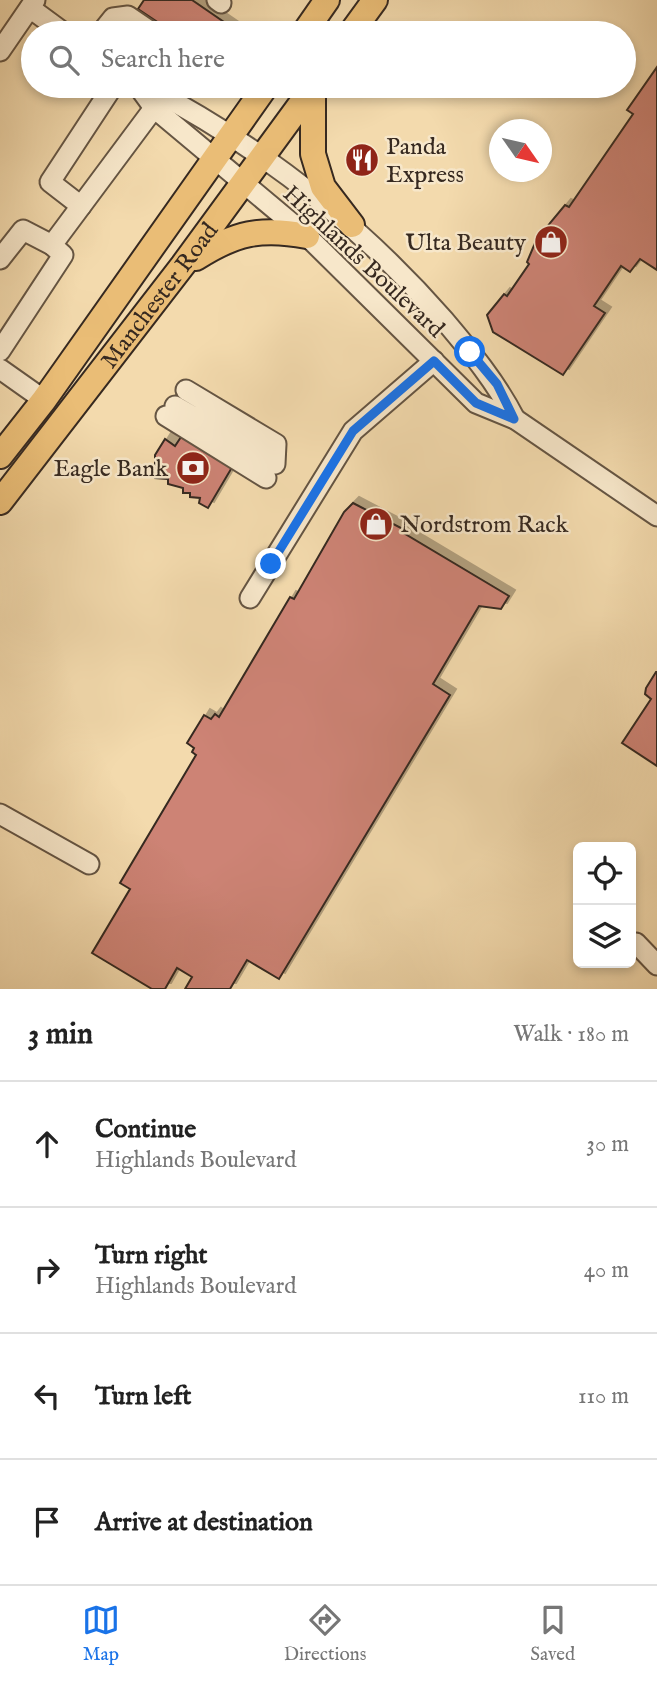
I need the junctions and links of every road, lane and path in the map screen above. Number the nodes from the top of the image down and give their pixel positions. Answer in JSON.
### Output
{"nodes":[{"id":1,"x":327,"y":0,"type":"edge"},
{"id":2,"x":374,"y":0,"type":"edge"},
{"id":3,"x":33,"y":4,"type":"edge"},
{"id":4,"x":128,"y":8,"type":"edge"},
{"id":5,"x":21,"y":21,"type":"edge"},
{"id":6,"x":21,"y":21,"type":"edge"},
{"id":7,"x":51,"y":21,"type":"edge"},
{"id":8,"x":111,"y":21,"type":"edge"},
{"id":9,"x":312,"y":21,"type":"edge"},
{"id":10,"x":359,"y":21,"type":"edge"},
{"id":11,"x":0,"y":51,"type":"edge"},
{"id":12,"x":105,"y":98,"type":"edge"},
{"id":13,"x":165,"y":98,"type":"edge"},
{"id":14,"x":167,"y":98,"type":"edge"},
{"id":15,"x":168,"y":98,"type":"edge"},
{"id":16,"x":258,"y":98,"type":"edge"},
{"id":17,"x":304,"y":98,"type":"edge"},
{"id":18,"x":313,"y":98,"type":"edge"},
{"id":19,"x":231,"y":136,"type":"junction"},
{"id":20,"x":262,"y":158,"type":"junction"},
{"id":21,"x":215,"y":159,"type":"junction"},
{"id":22,"x":244,"y":184,"type":"junction"},
{"id":23,"x":81,"y":206,"type":"junction"},
{"id":24,"x":352,"y":225,"type":"junction"},
{"id":25,"x":307,"y":236,"type":"junction"},
{"id":26,"x":51,"y":245,"type":"junction"},
{"id":27,"x":0,"y":259,"type":"edge"},
{"id":28,"x":183,"y":265,"type":"junction"},
{"id":29,"x":0,"y":351,"type":"edge"},
{"id":30,"x":434,"y":361,"type":"junction"},
{"id":31,"x":0,"y":369,"type":"edge"},
{"id":32,"x":44,"y":400,"type":"junction"},
{"id":33,"x":176,"y":404,"type":"dead end"},
{"id":34,"x":514,"y":419,"type":"junction"},
{"id":35,"x":0,"y":456,"type":"edge"},
{"id":36,"x":272,"y":467,"type":"dead end"},
{"id":37,"x":0,"y":502,"type":"edge"},
{"id":38,"x":657,"y":516,"type":"edge"},
{"id":39,"x":250,"y":598,"type":"dead end"},
{"id":40,"x":0,"y":814,"type":"edge"},
{"id":41,"x":89,"y":864,"type":"dead end"},
{"id":42,"x":636,"y":943,"type":"dead end"},
{"id":43,"x":657,"y":965,"type":"edge"}],
"edges":[{"from":1,"to":9,"type":"main road"},
{"from":2,"to":10,"type":"main road"},
{"from":3,"to":5,"type":"street"},
{"from":3,"to":7,"type":"street"},
{"from":4,"to":8,"type":"street"},
{"from":6,"to":11,"type":"street"},
{"from":12,"to":23,"type":"street"},
{"from":13,"to":23,"type":"street"},
{"from":14,"to":21,"type":"street","name":"Highlands Boulevard"},
{"from":15,"to":19,"type":"street","name":"Highlands Boulevard"},
{"from":16,"to":19,"type":"main road","name":"Manchester Road"},
{"from":17,"to":20,"type":"main road","name":"Manchester Road"},
{"from":18,"to":24,"type":"main road"},
{"from":19,"to":20,"type":"street","name":"Highlands Boulevard"},
{"from":19,"to":21,"type":"main road","name":"Manchester Road"},
{"from":20,"to":22,"type":"main road","name":"Manchester Road"},
{"from":20,"to":24,"type":"street","name":"Highlands Boulevard"},
{"from":21,"to":22,"type":"street","name":"Highlands Boulevard"},
{"from":21,"to":32,"type":"main road","name":"Manchester Road"},
{"from":22,"to":25,"type":"street","name":"Highlands Boulevard"},
{"from":22,"to":28,"type":"main road","name":"Manchester Road"},
{"from":23,"to":26,"type":"street"},
{"from":24,"to":34,"type":"street","name":"Highlands Boulevard"},
{"from":25,"to":28,"type":"main road"},
{"from":25,"to":30,"type":"street","name":"Highlands Boulevard"},
{"from":26,"to":27,"type":"street"},
{"from":26,"to":29,"type":"street"},
{"from":28,"to":37,"type":"main road","name":"Manchester Road"},
{"from":30,"to":34,"type":"street","name":"Highlands Boulevard"},
{"from":30,"to":39,"type":"street"},
{"from":31,"to":32,"type":"street"},
{"from":32,"to":35,"type":"main road","name":"Manchester Road"},
{"from":33,"to":36,"type":"street"},
{"from":34,"to":38,"type":"street","name":"Highlands Boulevard"},
{"from":40,"to":41,"type":"street"},
{"from":42,"to":43,"type":"street"}]}
